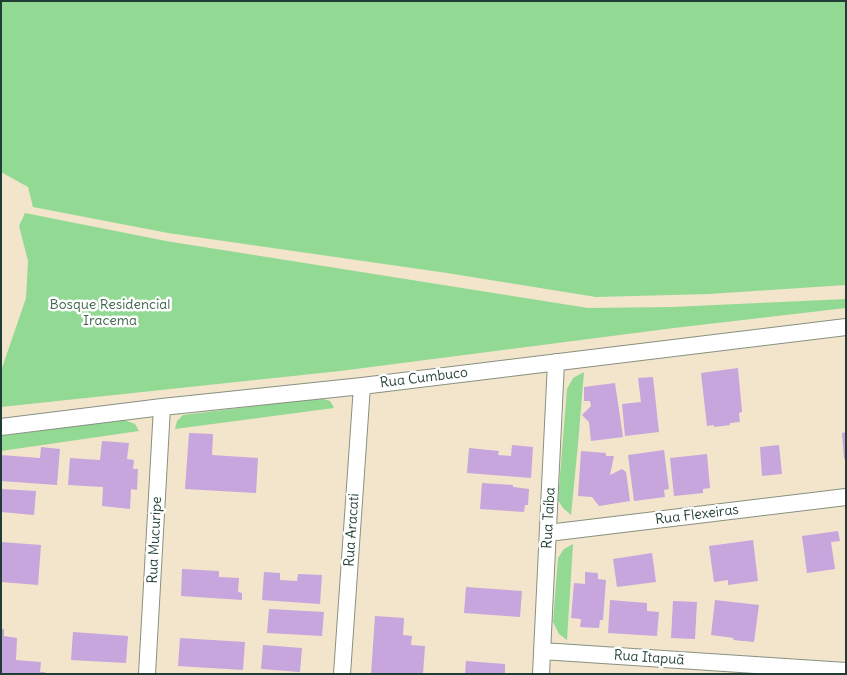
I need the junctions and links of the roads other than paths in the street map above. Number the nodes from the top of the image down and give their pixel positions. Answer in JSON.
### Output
{"nodes":[{"id":1,"x":846,"y":327,"type":"edge"},
{"id":2,"x":556,"y":362,"type":"junction"},
{"id":3,"x":362,"y":386,"type":"junction"},
{"id":4,"x":162,"y":407,"type":"junction"},
{"id":5,"x":1,"y":427,"type":"edge"},
{"id":6,"x":846,"y":498,"type":"edge"},
{"id":7,"x":548,"y":533,"type":"junction"},
{"id":8,"x":542,"y":651,"type":"junction"},
{"id":9,"x":846,"y":671,"type":"edge"},
{"id":10,"x":147,"y":674,"type":"edge"},
{"id":11,"x":342,"y":674,"type":"edge"},
{"id":12,"x":541,"y":674,"type":"edge"}],
"edges":[{"from":1,"to":2,"type":"street","name":"Rua Cumbuco"},
{"from":2,"to":3,"type":"street","name":"Rua Cumbuco"},
{"from":2,"to":7,"type":"street","name":"Rua Taíba"},
{"from":3,"to":4,"type":"street","name":"Rua Cumbuco"},
{"from":3,"to":11,"type":"street","name":"Rua Aracati"},
{"from":4,"to":5,"type":"street","name":"Rua Cumbuco"},
{"from":4,"to":10,"type":"street","name":"Rua Mucuripe"},
{"from":6,"to":7,"type":"street","name":"Rua Flexeiras"},
{"from":7,"to":8,"type":"street","name":"Rua Taíba"},
{"from":8,"to":9,"type":"street","name":"Rua Itapuã"},
{"from":8,"to":12,"type":"street","name":"Rua Taíba"}]}
